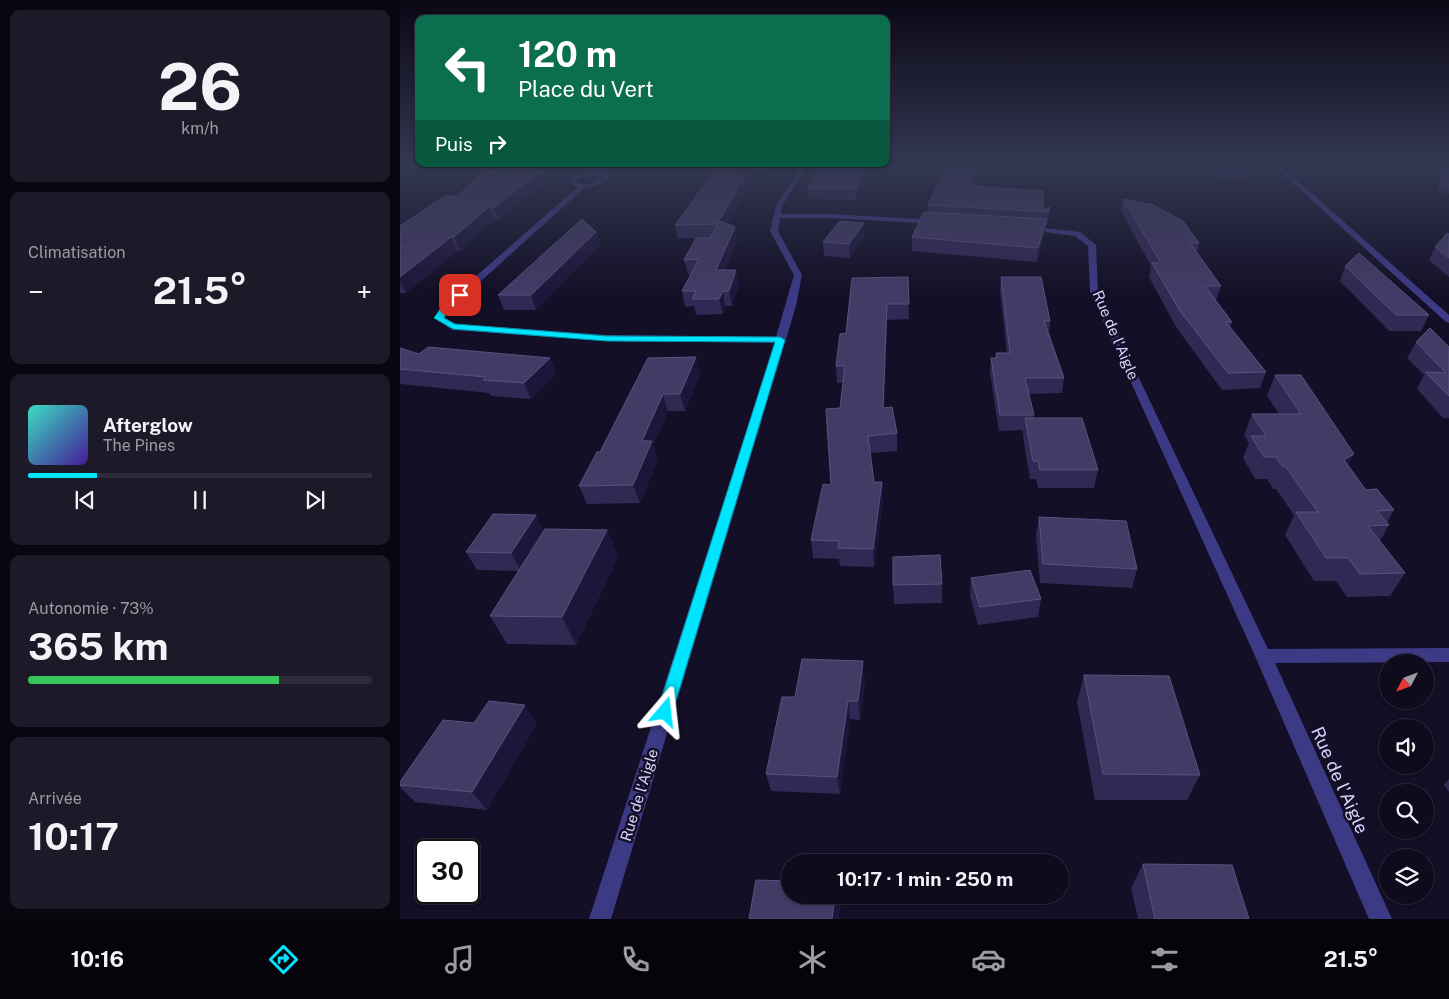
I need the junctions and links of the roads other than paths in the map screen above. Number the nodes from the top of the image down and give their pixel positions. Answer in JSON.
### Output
{"nodes":[{"id":1,"x":558,"y":208,"type":"edge"},
{"id":2,"x":779,"y":208,"type":"edge"},
{"id":3,"x":1324,"y":208,"type":"edge"},
{"id":4,"x":777,"y":216,"type":"junction"},
{"id":5,"x":950,"y":223,"type":"edge"},
{"id":6,"x":1019,"y":228,"type":"edge"},
{"id":7,"x":1449,"y":320,"type":"edge"},
{"id":8,"x":780,"y":340,"type":"junction"},
{"id":9,"x":1449,"y":655,"type":"edge"},
{"id":10,"x":1263,"y":656,"type":"junction"},
{"id":11,"x":600,"y":919,"type":"edge"},
{"id":12,"x":1382,"y":919,"type":"edge"}],
"edges":[{"from":1,"to":8,"type":"street"},
{"from":2,"to":4,"type":"street","name":"Rue de l'Aigle"},
{"from":3,"to":7,"type":"street"},
{"from":4,"to":5,"type":"street"},
{"from":4,"to":8,"type":"street","name":"Rue de l'Aigle"},
{"from":6,"to":10,"type":"street","name":"Rue de l'Aigle"},
{"from":8,"to":11,"type":"street","name":"Rue de l'Aigle"},
{"from":9,"to":10,"type":"street"},
{"from":10,"to":12,"type":"street","name":"Rue de l'Aigle"}]}
